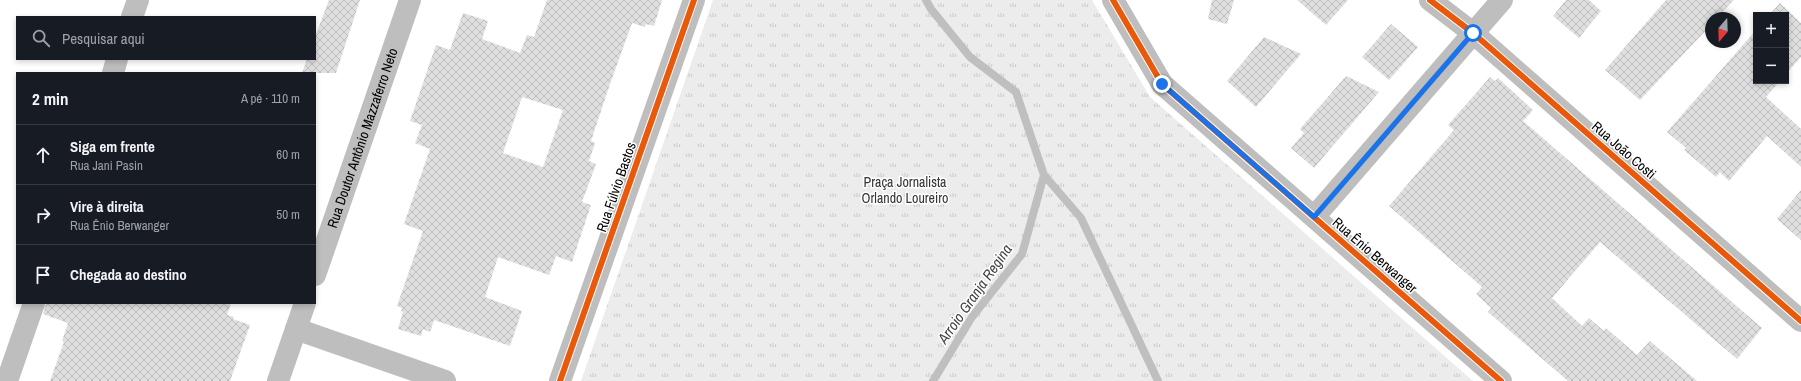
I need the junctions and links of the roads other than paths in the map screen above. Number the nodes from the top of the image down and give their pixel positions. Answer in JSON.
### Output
{"nodes":[{"id":1,"x":138,"y":0,"type":"edge"},
{"id":2,"x":410,"y":0,"type":"edge"},
{"id":3,"x":694,"y":0,"type":"edge"},
{"id":4,"x":1113,"y":0,"type":"edge"},
{"id":5,"x":1430,"y":0,"type":"edge"},
{"id":6,"x":1502,"y":0,"type":"edge"},
{"id":7,"x":132,"y":16,"type":"edge"},
{"id":8,"x":1473,"y":33,"type":"junction"},
{"id":9,"x":117,"y":60,"type":"edge"},
{"id":10,"x":113,"y":72,"type":"edge"},
{"id":11,"x":1314,"y":217,"type":"junction"},
{"id":12,"x":316,"y":272,"type":"edge"},
{"id":13,"x":34,"y":304,"type":"edge"},
{"id":14,"x":305,"y":304,"type":"edge"},
{"id":15,"x":1801,"y":321,"type":"edge"},
{"id":16,"x":296,"y":329,"type":"junction"},
{"id":17,"x":7,"y":381,"type":"edge"},
{"id":18,"x":278,"y":381,"type":"edge"},
{"id":19,"x":445,"y":381,"type":"edge"},
{"id":20,"x":560,"y":381,"type":"edge"},
{"id":21,"x":1501,"y":381,"type":"edge"}],
"edges":[{"from":1,"to":7,"type":"street"},
{"from":2,"to":12,"type":"street","name":"Rua Doutor Antônio Mazzaferro Neto"},
{"from":3,"to":20,"type":"street","name":"Rua Fúlvio Bastos"},
{"from":4,"to":11,"type":"street","name":"Rua Ênio Berwanger"},
{"from":5,"to":8,"type":"street","name":"Rua João Costi"},
{"from":6,"to":8,"type":"street"},
{"from":8,"to":11,"type":"street"},
{"from":8,"to":15,"type":"street","name":"Rua João Costi"},
{"from":9,"to":10,"type":"street"},
{"from":11,"to":21,"type":"street","name":"Rua Ênio Berwanger"},
{"from":13,"to":17,"type":"street"},
{"from":14,"to":16,"type":"street"},
{"from":16,"to":18,"type":"street"},
{"from":16,"to":19,"type":"street"}]}
